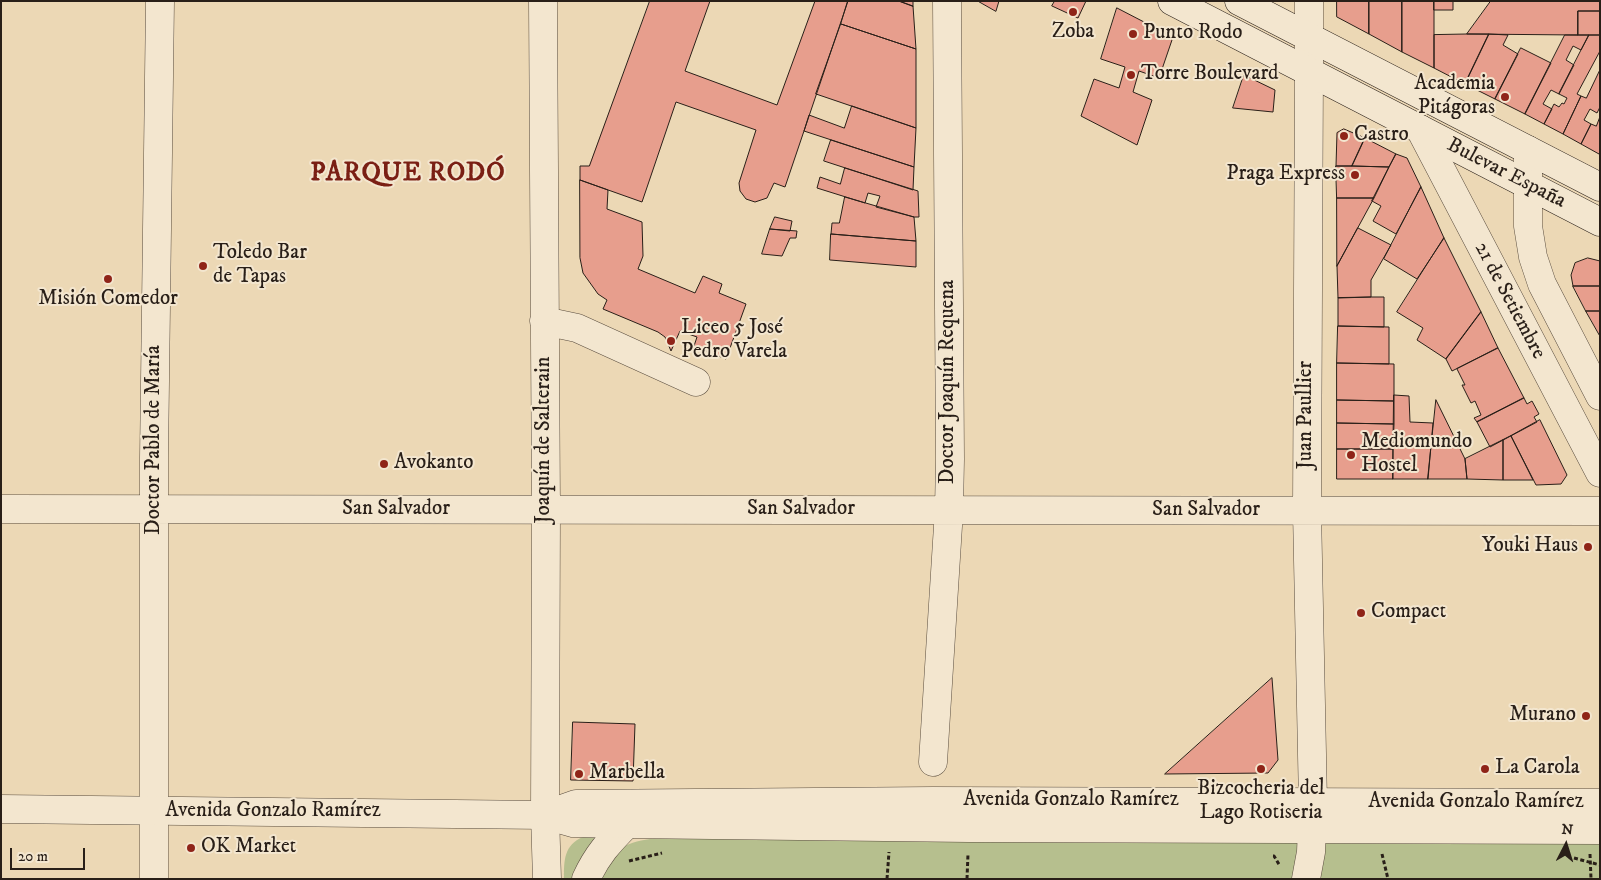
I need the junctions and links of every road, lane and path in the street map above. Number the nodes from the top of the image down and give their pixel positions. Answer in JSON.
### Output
{"nodes":[{"id":1,"x":160,"y":1,"type":"edge"},
{"id":2,"x":543,"y":1,"type":"edge"},
{"id":3,"x":947,"y":1,"type":"edge"},
{"id":4,"x":1172,"y":1,"type":"edge"},
{"id":5,"x":1239,"y":1,"type":"edge"},
{"id":6,"x":1309,"y":1,"type":"edge"},
{"id":7,"x":1309,"y":36,"type":"junction"},
{"id":8,"x":1309,"y":70,"type":"junction"},
{"id":9,"x":1420,"y":130,"type":"junction"},
{"id":10,"x":1528,"y":150,"type":"junction"},
{"id":11,"x":1528,"y":184,"type":"junction"},
{"id":12,"x":1600,"y":187,"type":"edge"},
{"id":13,"x":1600,"y":222,"type":"edge"},
{"id":14,"x":544,"y":321,"type":"junction"},
{"id":15,"x":696,"y":382,"type":"dead end"},
{"id":16,"x":1600,"y":396,"type":"edge"},
{"id":17,"x":1600,"y":473,"type":"edge"},
{"id":18,"x":1,"y":509,"type":"edge"},
{"id":19,"x":155,"y":509,"type":"junction"},
{"id":20,"x":546,"y":510,"type":"junction"},
{"id":21,"x":949,"y":510,"type":"junction"},
{"id":22,"x":1307,"y":511,"type":"junction"},
{"id":23,"x":1600,"y":512,"type":"edge"},
{"id":24,"x":933,"y":762,"type":"dead end"},
{"id":25,"x":1600,"y":803,"type":"edge"},
{"id":26,"x":1,"y":810,"type":"edge"},
{"id":27,"x":154,"y":811,"type":"junction"},
{"id":28,"x":545,"y":815,"type":"junction"},
{"id":29,"x":1312,"y":816,"type":"junction"},
{"id":30,"x":627,"y":824,"type":"junction"},
{"id":31,"x":1595,"y":839,"type":"edge"},
{"id":32,"x":154,"y":879,"type":"edge"},
{"id":33,"x":547,"y":879,"type":"edge"},
{"id":34,"x":586,"y":879,"type":"edge"},
{"id":35,"x":1306,"y":879,"type":"edge"},
{"id":36,"x":1591,"y":879,"type":"edge"}],
"edges":[{"from":1,"to":19,"type":"street","name":"Doctor Pablo de María"},
{"from":2,"to":14,"type":"street","name":"Joaquín de Salterain"},
{"from":3,"to":21,"type":"street","name":"Doctor Joaquín Requena"},
{"from":4,"to":8,"type":"street","name":"Bulevar España"},
{"from":5,"to":7,"type":"street","name":"Bulevar España"},
{"from":6,"to":7,"type":"street","name":"Juan Paullier"},
{"from":7,"to":8,"type":"street","name":"Juan Paullier"},
{"from":7,"to":10,"type":"street","name":"Bulevar España"},
{"from":8,"to":9,"type":"street","name":"Bulevar España"},
{"from":8,"to":22,"type":"street","name":"Juan Paullier"},
{"from":9,"to":11,"type":"street","name":"Bulevar España"},
{"from":9,"to":17,"type":"street","name":"21 de Setiembre"},
{"from":10,"to":11,"type":"street","name":"21 de Setiembre"},
{"from":10,"to":12,"type":"street","name":"Bulevar España"},
{"from":11,"to":13,"type":"street","name":"Bulevar España"},
{"from":11,"to":16,"type":"street","name":"21 de Setiembre"},
{"from":14,"to":15,"type":"street"},
{"from":14,"to":20,"type":"street","name":"Joaquín de Salterain"},
{"from":18,"to":19,"type":"street","name":"San Salvador"},
{"from":19,"to":20,"type":"street","name":"San Salvador"},
{"from":19,"to":27,"type":"street","name":"Doctor Pablo de María"},
{"from":20,"to":21,"type":"street","name":"San Salvador"},
{"from":20,"to":28,"type":"street","name":"Joaquín de Salterain"},
{"from":21,"to":22,"type":"street","name":"San Salvador"},
{"from":21,"to":24,"type":"street","name":"Doctor Joaquín Requena"},
{"from":22,"to":23,"type":"street","name":"San Salvador"},
{"from":22,"to":29,"type":"street","name":"Juan Paullier"},
{"from":25,"to":29,"type":"street","name":"Avenida Gonzalo Ramírez"},
{"from":26,"to":27,"type":"street","name":"Avenida Gonzalo Ramírez"},
{"from":27,"to":28,"type":"street","name":"Avenida Gonzalo Ramírez"},
{"from":27,"to":32,"type":"street","name":"Doctor Pablo de María"},
{"from":28,"to":29,"type":"street","name":"Avenida Gonzalo Ramírez"},
{"from":28,"to":30,"type":"street","name":"Avenida Gonzalo Ramírez"},
{"from":28,"to":33,"type":"street","name":"Joaquín de Salterain"},
{"from":29,"to":30,"type":"street","name":"Avenida Gonzalo Ramírez"},
{"from":29,"to":31,"type":"street","name":"Avenida Gonzalo Ramírez"},
{"from":29,"to":35,"type":"street","name":"Juan Paullier"},
{"from":30,"to":34,"type":"street"},
{"from":31,"to":36,"type":"path"}]}
